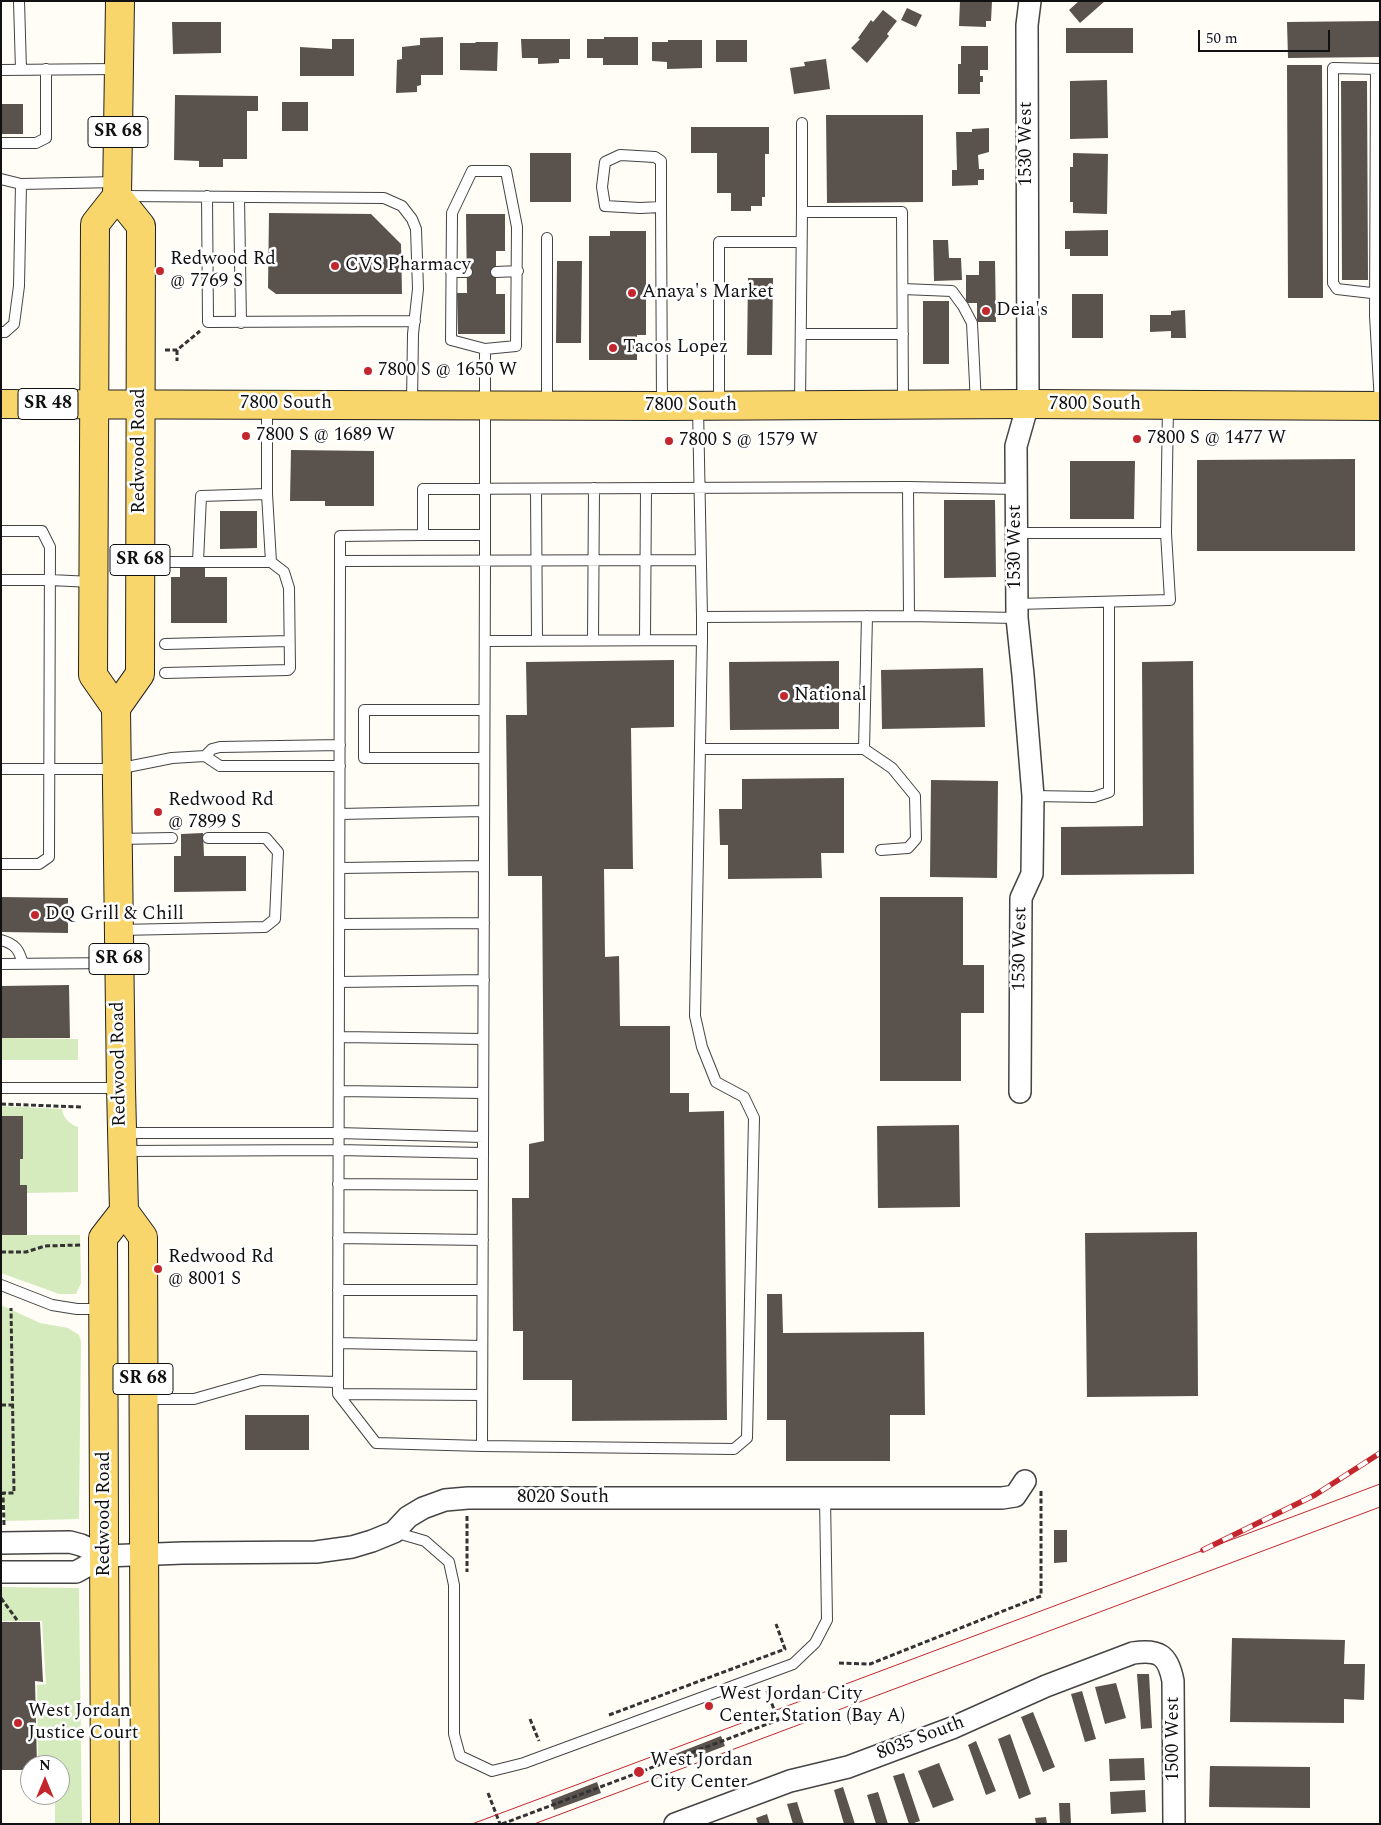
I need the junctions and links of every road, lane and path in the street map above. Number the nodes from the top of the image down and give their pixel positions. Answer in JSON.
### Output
{"nodes":[{"id":1,"x":19,"y":1,"type":"edge"},
{"id":2,"x":120,"y":1,"type":"edge"},
{"id":3,"x":1030,"y":1,"type":"edge"},
{"id":4,"x":46,"y":69,"type":"junction"},
{"id":5,"x":120,"y":69,"type":"junction"},
{"id":6,"x":1378,"y":69,"type":"edge"},
{"id":7,"x":1,"y":70,"type":"edge"},
{"id":8,"x":21,"y":70,"type":"junction"},
{"id":9,"x":802,"y":123,"type":"dead end"},
{"id":10,"x":1,"y":143,"type":"edge"},
{"id":11,"x":1,"y":179,"type":"edge"},
{"id":12,"x":21,"y":184,"type":"junction"},
{"id":13,"x":117,"y":189,"type":"junction"},
{"id":14,"x":207,"y":196,"type":"junction"},
{"id":15,"x":240,"y":197,"type":"junction"},
{"id":16,"x":661,"y":207,"type":"junction"},
{"id":17,"x":802,"y":212,"type":"junction"},
{"id":18,"x":547,"y":238,"type":"dead end"},
{"id":19,"x":801,"y":242,"type":"junction"},
{"id":20,"x":518,"y":271,"type":"junction"},
{"id":21,"x":451,"y":272,"type":"junction"},
{"id":22,"x":467,"y":272,"type":"dead end"},
{"id":23,"x":496,"y":272,"type":"dead end"},
{"id":24,"x":902,"y":289,"type":"junction"},
{"id":25,"x":1377,"y":294,"type":"edge"},
{"id":26,"x":415,"y":321,"type":"junction"},
{"id":27,"x":241,"y":323,"type":"junction"},
{"id":28,"x":203,"y":328,"type":"dead end"},
{"id":29,"x":1,"y":332,"type":"edge"},
{"id":30,"x":801,"y":334,"type":"junction"},
{"id":31,"x":903,"y":334,"type":"junction"},
{"id":32,"x":485,"y":349,"type":"junction"},
{"id":33,"x":166,"y":350,"type":"dead end"},
{"id":34,"x":177,"y":350,"type":"junction"},
{"id":35,"x":177,"y":361,"type":"dead end"},
{"id":36,"x":1,"y":404,"type":"edge"},
{"id":37,"x":94,"y":404,"type":"junction"},
{"id":38,"x":140,"y":404,"type":"junction"},
{"id":39,"x":267,"y":404,"type":"junction"},
{"id":40,"x":1028,"y":404,"type":"junction"},
{"id":41,"x":1380,"y":404,"type":"edge"},
{"id":42,"x":412,"y":405,"type":"junction"},
{"id":43,"x":485,"y":405,"type":"junction"},
{"id":44,"x":547,"y":405,"type":"junction"},
{"id":45,"x":903,"y":405,"type":"junction"},
{"id":46,"x":976,"y":405,"type":"junction"},
{"id":47,"x":1168,"y":405,"type":"junction"},
{"id":48,"x":662,"y":406,"type":"junction"},
{"id":49,"x":708,"y":406,"type":"junction"},
{"id":50,"x":800,"y":406,"type":"junction"},
{"id":51,"x":908,"y":487,"type":"junction"},
{"id":52,"x":594,"y":488,"type":"junction"},
{"id":53,"x":646,"y":488,"type":"junction"},
{"id":54,"x":699,"y":488,"type":"junction"},
{"id":55,"x":485,"y":489,"type":"junction"},
{"id":56,"x":536,"y":489,"type":"junction"},
{"id":57,"x":1016,"y":489,"type":"junction"},
{"id":58,"x":267,"y":494,"type":"junction"},
{"id":59,"x":1,"y":531,"type":"edge"},
{"id":60,"x":1017,"y":533,"type":"junction"},
{"id":61,"x":1166,"y":533,"type":"junction"},
{"id":62,"x":423,"y":535,"type":"junction"},
{"id":63,"x":485,"y":535,"type":"junction"},
{"id":64,"x":646,"y":560,"type":"junction"},
{"id":65,"x":701,"y":560,"type":"junction"},
{"id":66,"x":340,"y":561,"type":"junction"},
{"id":67,"x":485,"y":561,"type":"junction"},
{"id":68,"x":536,"y":561,"type":"junction"},
{"id":69,"x":594,"y":561,"type":"junction"},
{"id":70,"x":164,"y":562,"type":"dead end"},
{"id":71,"x":198,"y":562,"type":"junction"},
{"id":72,"x":270,"y":562,"type":"junction"},
{"id":73,"x":1,"y":580,"type":"edge"},
{"id":74,"x":50,"y":580,"type":"junction"},
{"id":75,"x":94,"y":582,"type":"junction"},
{"id":76,"x":1110,"y":602,"type":"junction"},
{"id":77,"x":1017,"y":611,"type":"junction"},
{"id":78,"x":866,"y":616,"type":"junction"},
{"id":79,"x":909,"y":616,"type":"junction"},
{"id":80,"x":702,"y":617,"type":"junction"},
{"id":81,"x":593,"y":640,"type":"junction"},
{"id":82,"x":645,"y":640,"type":"junction"},
{"id":83,"x":702,"y":640,"type":"junction"},
{"id":84,"x":289,"y":641,"type":"junction"},
{"id":85,"x":485,"y":641,"type":"junction"},
{"id":86,"x":537,"y":641,"type":"junction"},
{"id":87,"x":165,"y":644,"type":"dead end"},
{"id":88,"x":165,"y":673,"type":"dead end"},
{"id":89,"x":116,"y":708,"type":"junction"},
{"id":90,"x":484,"y":710,"type":"junction"},
{"id":91,"x":340,"y":745,"type":"junction"},
{"id":92,"x":700,"y":749,"type":"junction"},
{"id":93,"x":864,"y":749,"type":"junction"},
{"id":94,"x":205,"y":756,"type":"junction"},
{"id":95,"x":484,"y":758,"type":"junction"},
{"id":96,"x":340,"y":766,"type":"junction"},
{"id":97,"x":49,"y":768,"type":"junction"},
{"id":98,"x":1,"y":769,"type":"edge"},
{"id":99,"x":117,"y":769,"type":"junction"},
{"id":100,"x":1032,"y":796,"type":"junction"},
{"id":101,"x":484,"y":811,"type":"junction"},
{"id":102,"x":340,"y":814,"type":"junction"},
{"id":103,"x":172,"y":838,"type":"dead end"},
{"id":104,"x":208,"y":838,"type":"dead end"},
{"id":105,"x":117,"y":839,"type":"junction"},
{"id":106,"x":881,"y":850,"type":"dead end"},
{"id":107,"x":1,"y":864,"type":"edge"},
{"id":108,"x":484,"y":866,"type":"junction"},
{"id":109,"x":340,"y":868,"type":"junction"},
{"id":110,"x":484,"y":922,"type":"junction"},
{"id":111,"x":339,"y":924,"type":"junction"},
{"id":112,"x":118,"y":930,"type":"junction"},
{"id":113,"x":1,"y":940,"type":"edge"},
{"id":114,"x":119,"y":963,"type":"junction"},
{"id":115,"x":1,"y":964,"type":"edge"},
{"id":116,"x":23,"y":964,"type":"junction"},
{"id":117,"x":484,"y":980,"type":"junction"},
{"id":118,"x":339,"y":982,"type":"junction"},
{"id":119,"x":339,"y":1037,"type":"junction"},
{"id":120,"x":483,"y":1039,"type":"junction"},
{"id":121,"x":1,"y":1088,"type":"edge"},
{"id":122,"x":121,"y":1088,"type":"junction"},
{"id":123,"x":339,"y":1091,"type":"junction"},
{"id":124,"x":1020,"y":1092,"type":"dead end"},
{"id":125,"x":483,"y":1094,"type":"junction"},
{"id":126,"x":1,"y":1104,"type":"edge"},
{"id":127,"x":81,"y":1107,"type":"dead end"},
{"id":128,"x":338,"y":1133,"type":"junction"},
{"id":129,"x":483,"y":1137,"type":"junction"},
{"id":130,"x":122,"y":1142,"type":"junction"},
{"id":131,"x":338,"y":1150,"type":"junction"},
{"id":132,"x":483,"y":1153,"type":"junction"},
{"id":133,"x":338,"y":1184,"type":"junction"},
{"id":134,"x":483,"y":1185,"type":"junction"},
{"id":135,"x":124,"y":1211,"type":"junction"},
{"id":136,"x":338,"y":1238,"type":"junction"},
{"id":137,"x":483,"y":1240,"type":"junction"},
{"id":138,"x":82,"y":1245,"type":"dead end"},
{"id":139,"x":1,"y":1252,"type":"edge"},
{"id":140,"x":1,"y":1285,"type":"edge"},
{"id":141,"x":338,"y":1290,"type":"junction"},
{"id":142,"x":482,"y":1290,"type":"junction"},
{"id":143,"x":11,"y":1308,"type":"dead end"},
{"id":144,"x":104,"y":1309,"type":"junction"},
{"id":145,"x":338,"y":1343,"type":"junction"},
{"id":146,"x":482,"y":1346,"type":"junction"},
{"id":147,"x":338,"y":1382,"type":"junction"},
{"id":148,"x":338,"y":1394,"type":"junction"},
{"id":149,"x":482,"y":1395,"type":"junction"},
{"id":150,"x":143,"y":1399,"type":"junction"},
{"id":151,"x":1,"y":1405,"type":"edge"},
{"id":152,"x":12,"y":1405,"type":"junction"},
{"id":153,"x":482,"y":1446,"type":"junction"},
{"id":154,"x":1033,"y":1484,"type":"joint"},
{"id":155,"x":468,"y":1498,"type":"junction"},
{"id":156,"x":825,"y":1498,"type":"junction"},
{"id":157,"x":2,"y":1510,"type":"edge"},
{"id":158,"x":394,"y":1532,"type":"junction"},
{"id":159,"x":3,"y":1534,"type":"edge"},
{"id":160,"x":144,"y":1554,"type":"junction"},
{"id":161,"x":105,"y":1556,"type":"junction"},
{"id":162,"x":1,"y":1572,"type":"edge"},
{"id":163,"x":467,"y":1580,"type":"dead end"},
{"id":164,"x":1,"y":1598,"type":"edge"},
{"id":165,"x":17,"y":1620,"type":"dead end"},
{"id":166,"x":776,"y":1624,"type":"dead end"},
{"id":167,"x":1163,"y":1657,"type":"joint"},
{"id":168,"x":839,"y":1663,"type":"dead end"},
{"id":169,"x":767,"y":1691,"type":"dead end"},
{"id":170,"x":601,"y":1718,"type":"dead end"},
{"id":171,"x":530,"y":1719,"type":"dead end"},
{"id":172,"x":548,"y":1738,"type":"dead end"},
{"id":173,"x":539,"y":1742,"type":"junction"},
{"id":174,"x":530,"y":1744,"type":"dead end"},
{"id":175,"x":488,"y":1793,"type":"dead end"},
{"id":176,"x":105,"y":1824,"type":"edge"},
{"id":177,"x":145,"y":1824,"type":"edge"},
{"id":178,"x":501,"y":1824,"type":"edge"},
{"id":179,"x":675,"y":1824,"type":"edge"},
{"id":180,"x":1174,"y":1824,"type":"edge"}],
"edges":[{"from":1,"to":8,"type":"lane"},
{"from":2,"to":5,"type":"main road","number":"SR 68"},
{"from":3,"to":40,"type":"street","name":"1530 West"},
{"from":4,"to":5,"type":"lane"},
{"from":4,"to":8,"type":"lane"},
{"from":4,"to":10,"type":"lane"},
{"from":5,"to":13,"type":"main road","number":"SR 68"},
{"from":6,"to":25,"type":"lane"},
{"from":6,"to":25,"type":"lane"},
{"from":7,"to":8,"type":"lane"},
{"from":9,"to":17,"type":"lane"},
{"from":11,"to":12,"type":"lane"},
{"from":12,"to":13,"type":"lane"},
{"from":12,"to":29,"type":"lane"},
{"from":13,"to":14,"type":"lane"},
{"from":13,"to":37,"type":"main road","number":"SR 68"},
{"from":13,"to":38,"type":"main road","name":"Redwood Road","number":"SR 68"},
{"from":14,"to":15,"type":"lane"},
{"from":14,"to":27,"type":"lane"},
{"from":15,"to":26,"type":"lane"},
{"from":15,"to":27,"type":"lane"},
{"from":16,"to":16,"type":"lane"},
{"from":16,"to":48,"type":"lane"},
{"from":17,"to":19,"type":"lane"},
{"from":17,"to":24,"type":"lane"},
{"from":18,"to":44,"type":"lane"},
{"from":19,"to":30,"type":"lane"},
{"from":19,"to":49,"type":"lane"},
{"from":20,"to":21,"type":"lane"},
{"from":20,"to":23,"type":"lane"},
{"from":20,"to":32,"type":"lane"},
{"from":21,"to":22,"type":"lane"},
{"from":21,"to":32,"type":"lane"},
{"from":24,"to":31,"type":"lane"},
{"from":24,"to":46,"type":"lane"},
{"from":25,"to":41,"type":"lane"},
{"from":26,"to":27,"type":"lane"},
{"from":26,"to":42,"type":"lane"},
{"from":28,"to":34,"type":"path"},
{"from":30,"to":31,"type":"lane"},
{"from":30,"to":50,"type":"lane"},
{"from":31,"to":45,"type":"lane"},
{"from":32,"to":43,"type":"lane"},
{"from":33,"to":34,"type":"path"},
{"from":34,"to":35,"type":"path"},
{"from":36,"to":37,"type":"main road","name":"7800 South","number":"SR 48"},
{"from":37,"to":38,"type":"main road","name":"7800 South"},
{"from":37,"to":75,"type":"main road","number":"SR 68"},
{"from":38,"to":39,"type":"main road","name":"7800 South"},
{"from":38,"to":89,"type":"main road","name":"Redwood Road","number":"SR 68"},
{"from":39,"to":42,"type":"main road","name":"7800 South"},
{"from":39,"to":58,"type":"lane"},
{"from":40,"to":46,"type":"main road","name":"7800 South"},
{"from":40,"to":47,"type":"main road","name":"7800 South"},
{"from":40,"to":57,"type":"street","name":"1530 West"},
{"from":41,"to":47,"type":"main road","name":"7800 South"},
{"from":42,"to":43,"type":"main road","name":"7800 South"},
{"from":43,"to":44,"type":"main road","name":"7800 South"},
{"from":43,"to":55,"type":"lane"},
{"from":44,"to":48,"type":"main road","name":"7800 South"},
{"from":45,"to":46,"type":"main road","name":"7800 South"},
{"from":45,"to":50,"type":"main road","name":"7800 South"},
{"from":47,"to":61,"type":"lane"},
{"from":48,"to":49,"type":"main road","name":"7800 South"},
{"from":49,"to":50,"type":"main road","name":"7800 South"},
{"from":49,"to":54,"type":"lane"},
{"from":51,"to":54,"type":"lane"},
{"from":51,"to":57,"type":"lane"},
{"from":51,"to":79,"type":"lane"},
{"from":52,"to":53,"type":"lane"},
{"from":52,"to":56,"type":"lane"},
{"from":52,"to":69,"type":"lane"},
{"from":53,"to":54,"type":"lane"},
{"from":53,"to":64,"type":"lane"},
{"from":54,"to":65,"type":"lane"},
{"from":55,"to":56,"type":"lane"},
{"from":55,"to":62,"type":"lane"},
{"from":55,"to":63,"type":"lane"},
{"from":56,"to":68,"type":"lane"},
{"from":57,"to":60,"type":"street","name":"1530 West"},
{"from":58,"to":71,"type":"lane"},
{"from":58,"to":72,"type":"lane"},
{"from":59,"to":74,"type":"lane"},
{"from":60,"to":61,"type":"lane"},
{"from":60,"to":77,"type":"street","name":"1530 West"},
{"from":61,"to":76,"type":"lane"},
{"from":62,"to":63,"type":"lane"},
{"from":62,"to":66,"type":"lane"},
{"from":63,"to":67,"type":"lane"},
{"from":64,"to":65,"type":"lane"},
{"from":64,"to":69,"type":"lane"},
{"from":64,"to":82,"type":"lane"},
{"from":65,"to":80,"type":"lane"},
{"from":66,"to":67,"type":"lane"},
{"from":66,"to":91,"type":"lane"},
{"from":67,"to":68,"type":"lane"},
{"from":67,"to":85,"type":"lane"},
{"from":68,"to":69,"type":"lane"},
{"from":68,"to":86,"type":"lane"},
{"from":69,"to":81,"type":"lane"},
{"from":70,"to":71,"type":"lane"},
{"from":71,"to":72,"type":"lane"},
{"from":72,"to":84,"type":"lane"},
{"from":73,"to":74,"type":"lane"},
{"from":74,"to":75,"type":"lane"},
{"from":74,"to":97,"type":"lane"},
{"from":75,"to":89,"type":"main road","number":"SR 68"},
{"from":76,"to":77,"type":"lane"},
{"from":76,"to":100,"type":"lane"},
{"from":77,"to":79,"type":"lane"},
{"from":77,"to":100,"type":"street","name":"1530 West"},
{"from":78,"to":79,"type":"lane"},
{"from":78,"to":80,"type":"lane"},
{"from":78,"to":93,"type":"lane"},
{"from":80,"to":83,"type":"lane"},
{"from":81,"to":82,"type":"lane"},
{"from":81,"to":86,"type":"lane"},
{"from":82,"to":83,"type":"lane"},
{"from":83,"to":92,"type":"lane"},
{"from":84,"to":87,"type":"lane"},
{"from":84,"to":88,"type":"lane"},
{"from":85,"to":86,"type":"lane"},
{"from":85,"to":90,"type":"lane"},
{"from":89,"to":99,"type":"main road","name":"Redwood Road","number":"SR 68"},
{"from":90,"to":95,"type":"lane"},
{"from":90,"to":95,"type":"lane"},
{"from":91,"to":94,"type":"lane"},
{"from":91,"to":96,"type":"lane"},
{"from":92,"to":93,"type":"lane"},
{"from":92,"to":153,"type":"lane"},
{"from":93,"to":106,"type":"lane"},
{"from":94,"to":96,"type":"lane"},
{"from":94,"to":99,"type":"lane"},
{"from":95,"to":101,"type":"lane"},
{"from":96,"to":102,"type":"lane"},
{"from":97,"to":98,"type":"lane"},
{"from":97,"to":99,"type":"lane"},
{"from":97,"to":107,"type":"lane"},
{"from":99,"to":105,"type":"main road","name":"Redwood Road","number":"SR 68"},
{"from":100,"to":124,"type":"street","name":"1530 West"},
{"from":101,"to":102,"type":"lane"},
{"from":101,"to":108,"type":"lane"},
{"from":102,"to":109,"type":"lane"},
{"from":103,"to":105,"type":"lane"},
{"from":104,"to":112,"type":"lane"},
{"from":105,"to":112,"type":"main road","name":"Redwood Road","number":"SR 68"},
{"from":108,"to":109,"type":"lane"},
{"from":108,"to":110,"type":"lane"},
{"from":109,"to":111,"type":"lane"},
{"from":110,"to":111,"type":"lane"},
{"from":110,"to":117,"type":"lane"},
{"from":111,"to":118,"type":"lane"},
{"from":112,"to":114,"type":"main road","name":"Redwood Road","number":"SR 68"},
{"from":113,"to":116,"type":"lane"},
{"from":114,"to":116,"type":"lane"},
{"from":114,"to":122,"type":"main road","name":"Redwood Road","number":"SR 68"},
{"from":115,"to":116,"type":"lane"},
{"from":117,"to":118,"type":"lane"},
{"from":117,"to":120,"type":"lane"},
{"from":118,"to":119,"type":"lane"},
{"from":119,"to":120,"type":"lane"},
{"from":119,"to":123,"type":"lane"},
{"from":120,"to":125,"type":"lane"},
{"from":121,"to":122,"type":"lane"},
{"from":122,"to":130,"type":"main road","name":"Redwood Road","number":"SR 68"},
{"from":123,"to":125,"type":"lane"},
{"from":123,"to":128,"type":"lane"},
{"from":125,"to":129,"type":"lane"},
{"from":126,"to":127,"type":"path"},
{"from":128,"to":129,"type":"lane"},
{"from":128,"to":130,"type":"lane"},
{"from":128,"to":131,"type":"lane"},
{"from":129,"to":132,"type":"lane"},
{"from":130,"to":131,"type":"lane"},
{"from":130,"to":135,"type":"main road","name":"Redwood Road","number":"SR 68"},
{"from":131,"to":132,"type":"lane"},
{"from":131,"to":133,"type":"lane"},
{"from":132,"to":134,"type":"lane"},
{"from":133,"to":134,"type":"lane"},
{"from":133,"to":136,"type":"lane"},
{"from":134,"to":137,"type":"lane"},
{"from":135,"to":144,"type":"main road","name":"Redwood Road","number":"SR 68"},
{"from":135,"to":150,"type":"main road","name":"Redwood Road","number":"SR 68"},
{"from":136,"to":137,"type":"lane"},
{"from":136,"to":141,"type":"lane"},
{"from":137,"to":142,"type":"lane"},
{"from":138,"to":139,"type":"path"},
{"from":140,"to":144,"type":"lane"},
{"from":141,"to":142,"type":"lane"},
{"from":141,"to":145,"type":"lane"},
{"from":142,"to":146,"type":"lane"},
{"from":143,"to":152,"type":"path"},
{"from":144,"to":161,"type":"main road","name":"Redwood Road","number":"SR 68"},
{"from":145,"to":146,"type":"lane"},
{"from":145,"to":147,"type":"lane"},
{"from":146,"to":149,"type":"lane"},
{"from":147,"to":148,"type":"lane"},
{"from":147,"to":150,"type":"lane"},
{"from":148,"to":149,"type":"lane"},
{"from":148,"to":153,"type":"lane"},
{"from":149,"to":153,"type":"lane"},
{"from":150,"to":160,"type":"main road","name":"Redwood Road","number":"SR 68"},
{"from":151,"to":152,"type":"path"},
{"from":152,"to":157,"type":"path"},
{"from":154,"to":156,"type":"street","name":"8020 South"},
{"from":154,"to":168,"type":"path"},
{"from":155,"to":156,"type":"street","name":"8020 South"},
{"from":155,"to":158,"type":"street","name":"8020 South"},
{"from":155,"to":163,"type":"path"},
{"from":156,"to":158,"type":"lane"},
{"from":157,"to":159,"type":"path"},
{"from":158,"to":160,"type":"street","name":"8020 South"},
{"from":159,"to":161,"type":"street"},
{"from":160,"to":161,"type":"street","name":"8020 South"},
{"from":160,"to":177,"type":"main road","name":"Redwood Road","number":"SR 68"},
{"from":161,"to":162,"type":"street"},
{"from":161,"to":176,"type":"main road","name":"Redwood Road","number":"SR 68"},
{"from":164,"to":165,"type":"path"},
{"from":166,"to":170,"type":"path"},
{"from":167,"to":179,"type":"street","name":"8035 South"},
{"from":167,"to":180,"type":"street","name":"1500 West"},
{"from":169,"to":178,"type":"path"},
{"from":171,"to":173,"type":"path"},
{"from":172,"to":173,"type":"path"},
{"from":173,"to":174,"type":"path"},
{"from":175,"to":178,"type":"path"}]}
